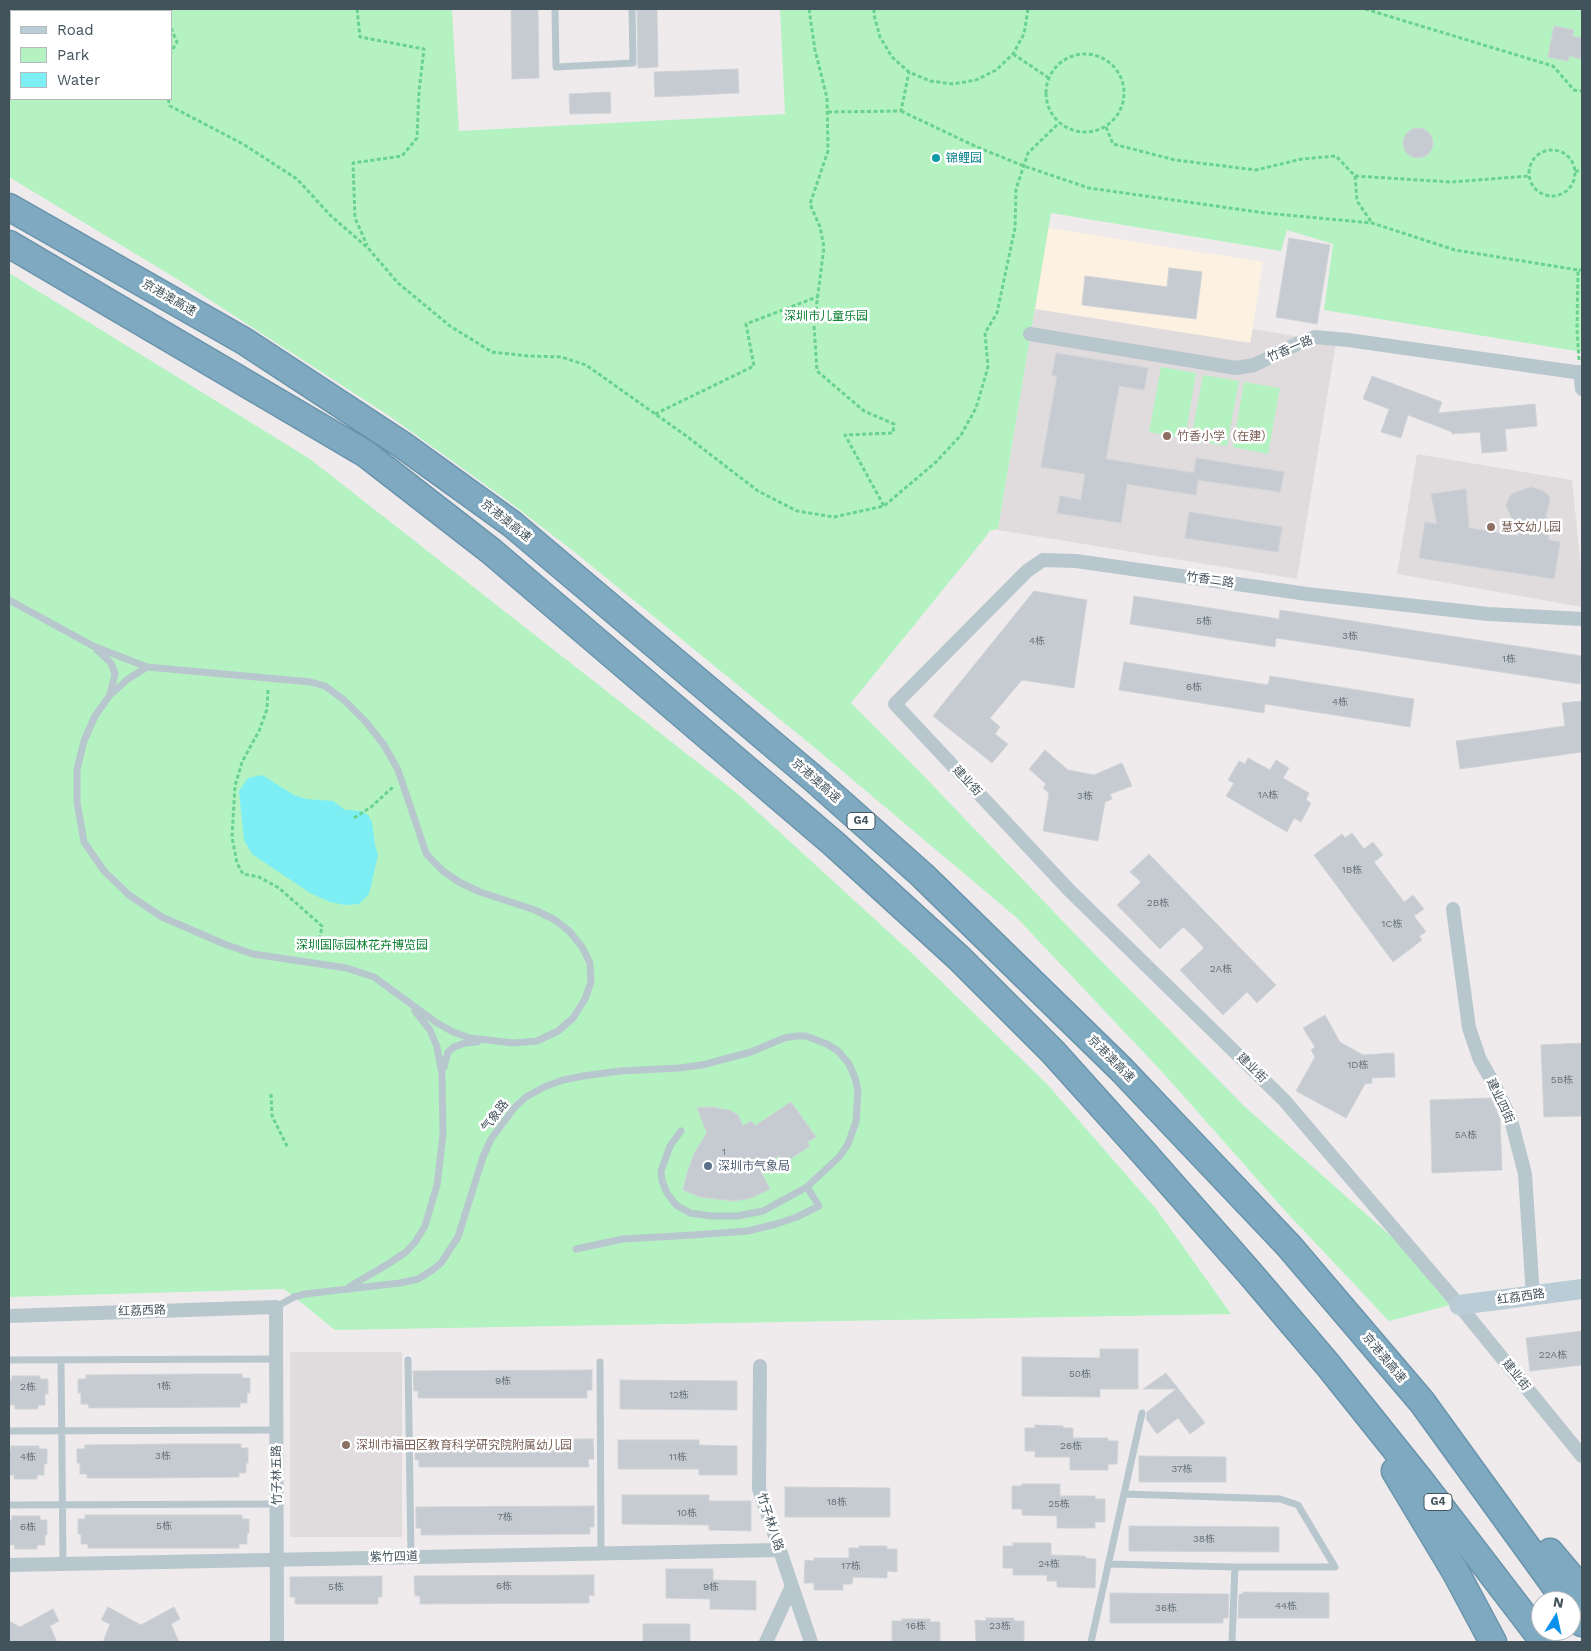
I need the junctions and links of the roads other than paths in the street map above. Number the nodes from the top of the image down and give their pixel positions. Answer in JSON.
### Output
{"nodes":[{"id":1,"x":555,"y":9,"type":"edge"},
{"id":2,"x":632,"y":9,"type":"edge"},
{"id":3,"x":9,"y":207,"type":"edge"},
{"id":4,"x":9,"y":244,"type":"edge"},
{"id":5,"x":1030,"y":334,"type":"dead end"},
{"id":6,"x":1581,"y":373,"type":"edge"},
{"id":7,"x":1582,"y":389,"type":"edge"},
{"id":8,"x":9,"y":600,"type":"edge"},
{"id":9,"x":1582,"y":619,"type":"edge"},
{"id":10,"x":93,"y":646,"type":"junction"},
{"id":11,"x":147,"y":667,"type":"junction"},
{"id":12,"x":110,"y":695,"type":"junction"},
{"id":13,"x":895,"y":704,"type":"joint"},
{"id":14,"x":1453,"y":909,"type":"dead end"},
{"id":15,"x":402,"y":997,"type":"junction"},
{"id":16,"x":492,"y":1042,"type":"junction"},
{"id":17,"x":442,"y":1074,"type":"junction"},
{"id":18,"x":680,"y":1131,"type":"dead end"},
{"id":19,"x":807,"y":1187,"type":"junction"},
{"id":20,"x":576,"y":1248,"type":"dead end"},
{"id":21,"x":346,"y":1288,"type":"junction"},
{"id":22,"x":1582,"y":1289,"type":"edge"},
{"id":23,"x":1533,"y":1296,"type":"junction"},
{"id":24,"x":1459,"y":1305,"type":"junction"},
{"id":25,"x":276,"y":1307,"type":"junction"},
{"id":26,"x":9,"y":1316,"type":"edge"},
{"id":27,"x":277,"y":1359,"type":"junction"},
{"id":28,"x":9,"y":1360,"type":"edge"},
{"id":29,"x":61,"y":1360,"type":"junction"},
{"id":30,"x":408,"y":1360,"type":"dead end"},
{"id":31,"x":600,"y":1362,"type":"dead end"},
{"id":32,"x":1328,"y":1365,"type":"junction"},
{"id":33,"x":760,"y":1366,"type":"dead end"},
{"id":34,"x":1422,"y":1402,"type":"junction"},
{"id":35,"x":1142,"y":1413,"type":"dead end"},
{"id":36,"x":277,"y":1430,"type":"junction"},
{"id":37,"x":9,"y":1431,"type":"edge"},
{"id":38,"x":62,"y":1431,"type":"junction"},
{"id":39,"x":1582,"y":1456,"type":"edge"},
{"id":40,"x":1124,"y":1494,"type":"junction"},
{"id":41,"x":62,"y":1504,"type":"junction"},
{"id":42,"x":278,"y":1504,"type":"junction"},
{"id":43,"x":9,"y":1505,"type":"edge"},
{"id":44,"x":780,"y":1550,"type":"junction"},
{"id":45,"x":601,"y":1553,"type":"junction"},
{"id":46,"x":411,"y":1557,"type":"junction"},
{"id":47,"x":278,"y":1560,"type":"junction"},
{"id":48,"x":63,"y":1564,"type":"junction"},
{"id":49,"x":1108,"y":1564,"type":"junction"},
{"id":50,"x":9,"y":1565,"type":"edge"},
{"id":51,"x":1235,"y":1567,"type":"junction"},
{"id":52,"x":792,"y":1586,"type":"junction"},
{"id":53,"x":1582,"y":1590,"type":"edge"},
{"id":54,"x":1559,"y":1591,"type":"edge"},
{"id":55,"x":277,"y":1642,"type":"edge"},
{"id":56,"x":766,"y":1642,"type":"edge"},
{"id":57,"x":811,"y":1642,"type":"edge"},
{"id":58,"x":1091,"y":1642,"type":"edge"},
{"id":59,"x":1232,"y":1642,"type":"edge"},
{"id":60,"x":1492,"y":1642,"type":"edge"},
{"id":61,"x":1544,"y":1642,"type":"edge"}],
"edges":[{"from":1,"to":2,"type":"lane"},
{"from":3,"to":34,"type":"highway","name":"京港澳高速","number":"G4"},
{"from":4,"to":32,"type":"highway","number":"G4"},
{"from":5,"to":6,"type":"street","name":"竹香一路"},
{"from":6,"to":7,"type":"street"},
{"from":8,"to":10,"type":"lane"},
{"from":9,"to":13,"type":"street","name":"竹香二路"},
{"from":10,"to":11,"type":"lane"},
{"from":10,"to":12,"type":"lane"},
{"from":11,"to":12,"type":"lane"},
{"from":11,"to":16,"type":"lane"},
{"from":12,"to":15,"type":"lane"},
{"from":13,"to":24,"type":"street","name":"建业街"},
{"from":14,"to":23,"type":"street","name":"建业四街"},
{"from":15,"to":16,"type":"lane"},
{"from":15,"to":17,"type":"lane"},
{"from":16,"to":17,"type":"lane"},
{"from":17,"to":21,"type":"lane"},
{"from":18,"to":19,"type":"lane"},
{"from":19,"to":20,"type":"lane"},
{"from":19,"to":21,"type":"lane","name":"气象路"},
{"from":21,"to":25,"type":"lane","name":"气象路"},
{"from":22,"to":23,"type":"main road","name":"红荔西路"},
{"from":23,"to":24,"type":"main road","name":"红荔西路"},
{"from":24,"to":39,"type":"street","name":"建业街"},
{"from":25,"to":26,"type":"street","name":"红荔西路"},
{"from":25,"to":27,"type":"street","name":"竹子林五路"},
{"from":27,"to":29,"type":"lane"},
{"from":27,"to":36,"type":"street","name":"竹子林五路"},
{"from":28,"to":29,"type":"lane"},
{"from":29,"to":38,"type":"lane"},
{"from":30,"to":46,"type":"lane"},
{"from":31,"to":45,"type":"lane"},
{"from":32,"to":60,"type":"highway"},
{"from":32,"to":61,"type":"highway","number":"G4"},
{"from":33,"to":44,"type":"street","name":"竹子林八路"},
{"from":34,"to":53,"type":"highway"},
{"from":34,"to":54,"type":"highway","name":"京港澳高速","number":"G4"},
{"from":35,"to":40,"type":"lane"},
{"from":36,"to":38,"type":"lane"},
{"from":36,"to":42,"type":"street","name":"竹子林五路"},
{"from":37,"to":38,"type":"lane"},
{"from":38,"to":41,"type":"lane"},
{"from":40,"to":49,"type":"lane"},
{"from":40,"to":51,"type":"lane"},
{"from":41,"to":42,"type":"lane"},
{"from":41,"to":43,"type":"lane"},
{"from":41,"to":48,"type":"lane"},
{"from":42,"to":47,"type":"street","name":"竹子林五路"},
{"from":44,"to":45,"type":"street","name":"紫竹四道"},
{"from":44,"to":52,"type":"street","name":"竹子林八路"},
{"from":45,"to":46,"type":"street","name":"紫竹四道"},
{"from":46,"to":47,"type":"street","name":"紫竹四道"},
{"from":47,"to":48,"type":"street","name":"紫竹四道"},
{"from":47,"to":55,"type":"street","name":"竹子林五路"},
{"from":48,"to":50,"type":"street","name":"紫竹四道"},
{"from":49,"to":51,"type":"lane"},
{"from":49,"to":58,"type":"lane"},
{"from":51,"to":59,"type":"lane"},
{"from":52,"to":56,"type":"street"},
{"from":52,"to":57,"type":"street","name":"竹子林八路"}]}
